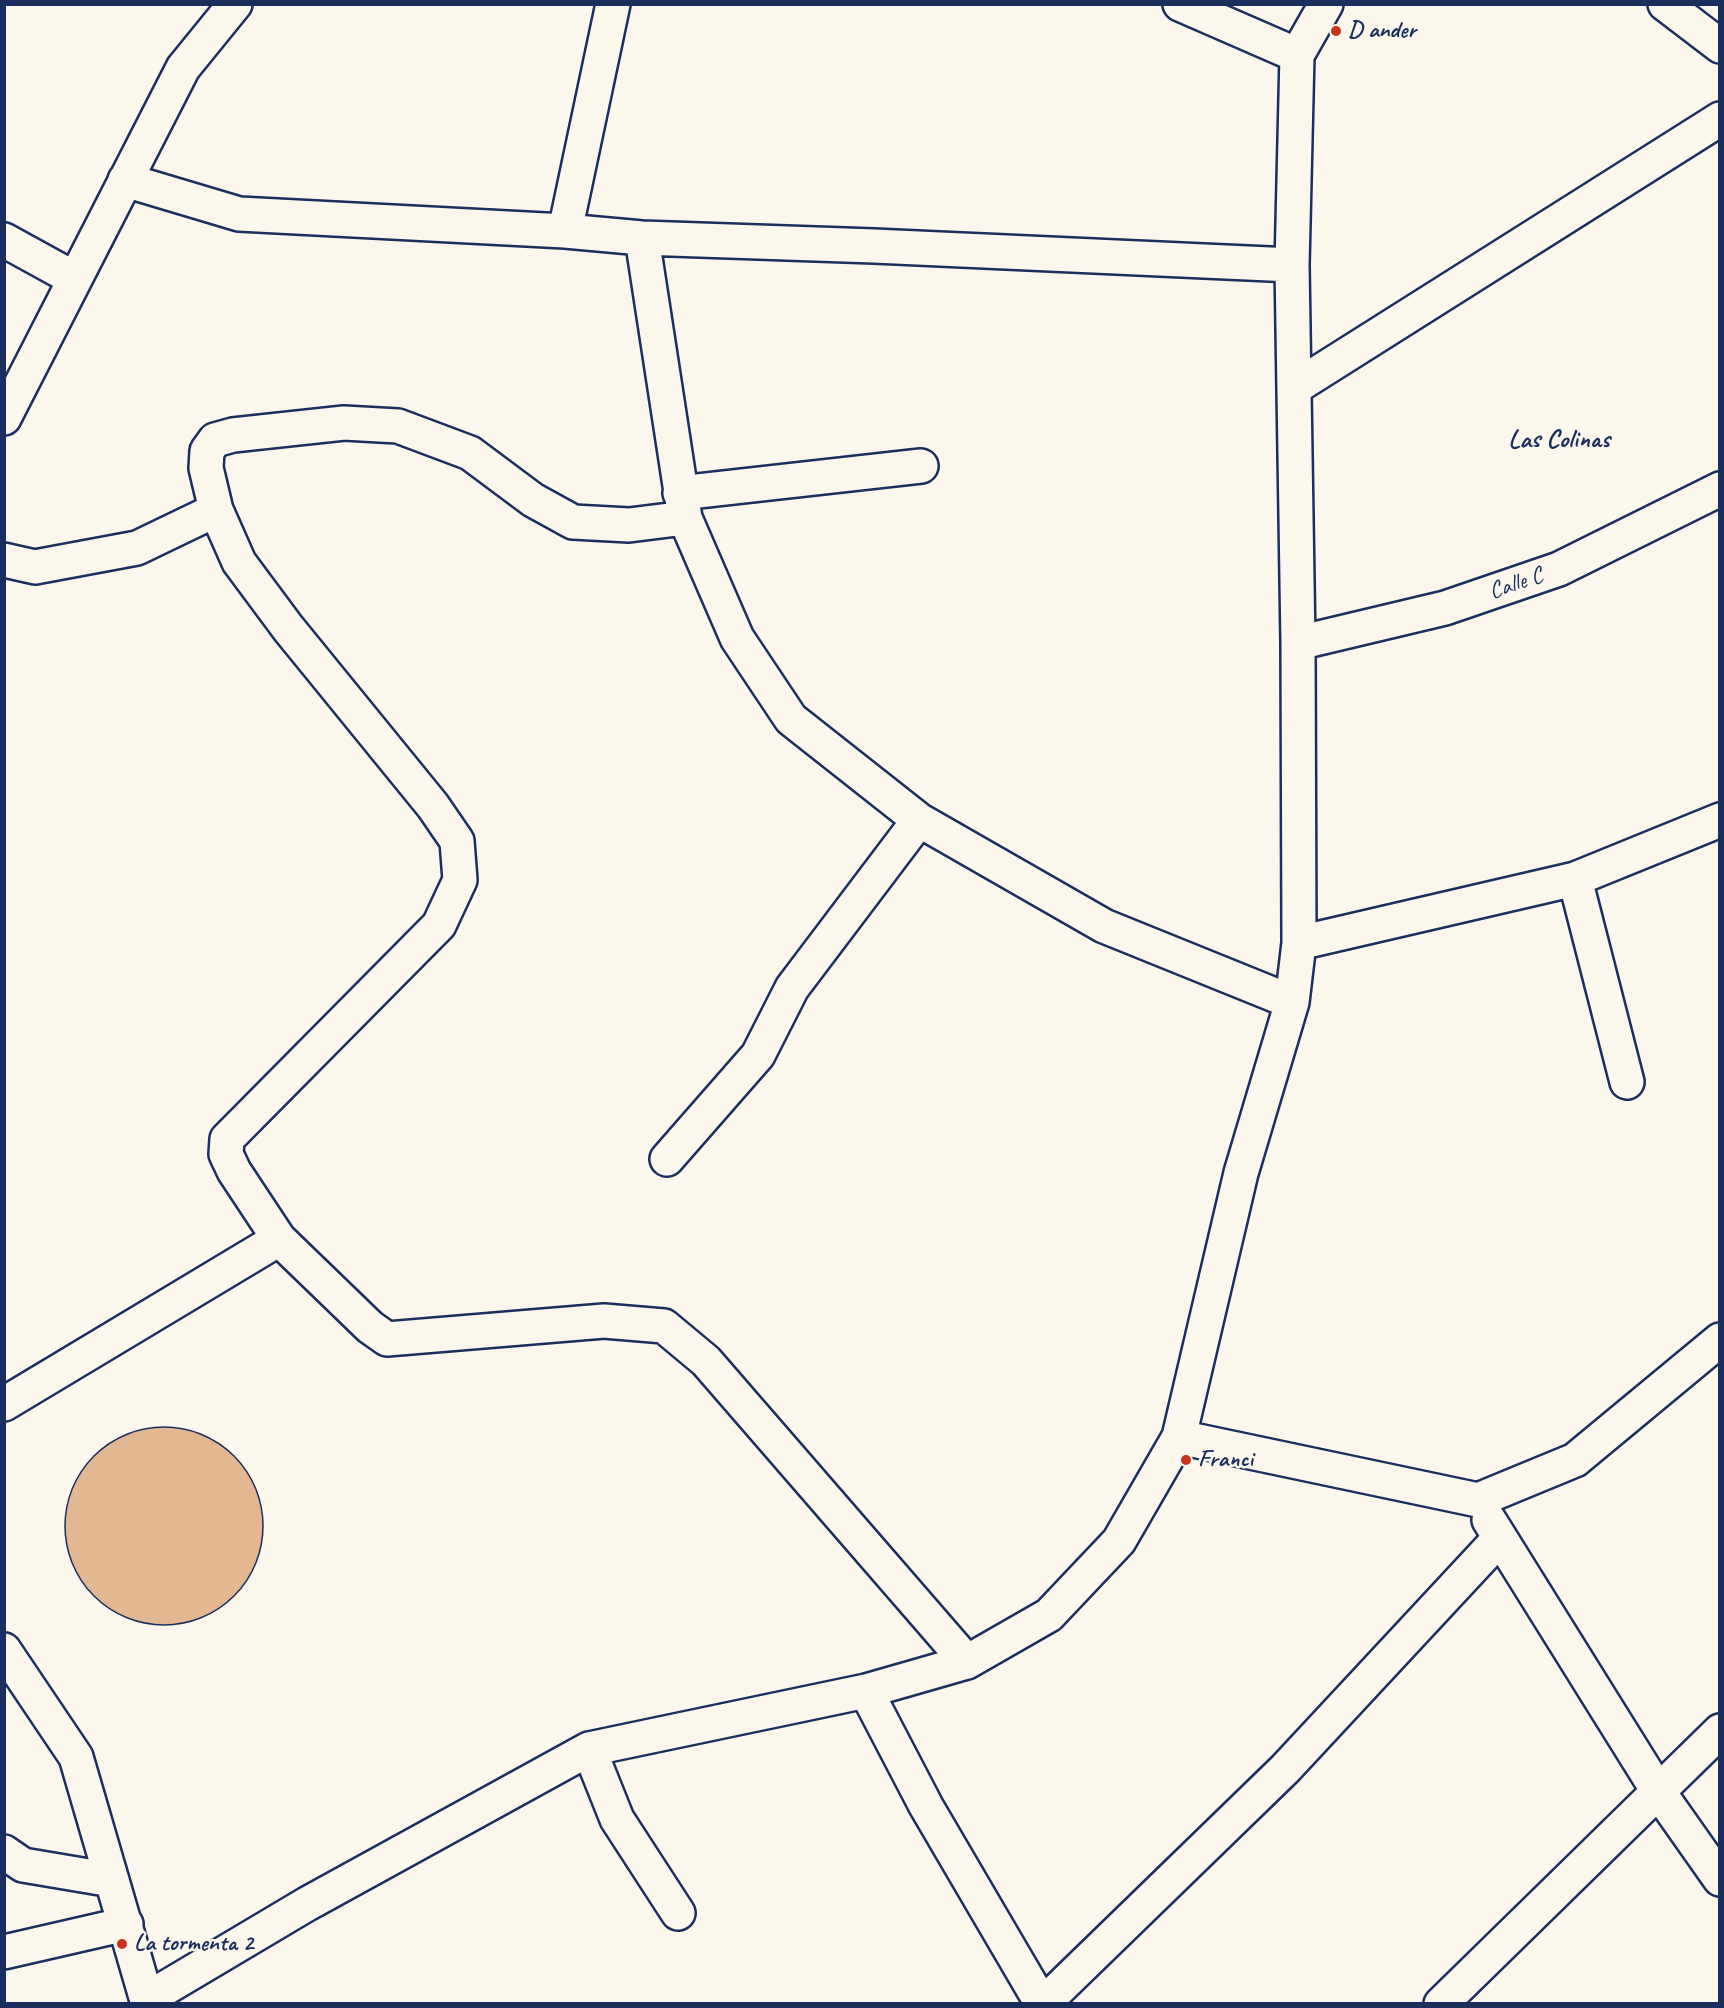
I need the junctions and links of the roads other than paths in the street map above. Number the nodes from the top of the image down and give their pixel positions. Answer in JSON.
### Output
{"nodes":[{"id":1,"x":235,"y":4,"type":"edge"},
{"id":2,"x":613,"y":4,"type":"edge"},
{"id":3,"x":1180,"y":4,"type":"edge"},
{"id":4,"x":1326,"y":4,"type":"edge"},
{"id":5,"x":1665,"y":4,"type":"edge"},
{"id":6,"x":1719,"y":46,"type":"edge"},
{"id":7,"x":1297,"y":55,"type":"junction"},
{"id":8,"x":1719,"y":119,"type":"edge"},
{"id":9,"x":125,"y":180,"type":"junction"},
{"id":10,"x":565,"y":231,"type":"junction"},
{"id":11,"x":642,"y":238,"type":"junction"},
{"id":12,"x":4,"y":240,"type":"edge"},
{"id":13,"x":1292,"y":265,"type":"junction"},
{"id":14,"x":75,"y":279,"type":"junction"},
{"id":15,"x":1294,"y":387,"type":"junction"},
{"id":16,"x":4,"y":418,"type":"edge"},
{"id":17,"x":921,"y":466,"type":"dead end"},
{"id":18,"x":1719,"y":489,"type":"edge"},
{"id":19,"x":682,"y":506,"type":"junction"},
{"id":20,"x":216,"y":510,"type":"junction"},
{"id":21,"x":4,"y":560,"type":"edge"},
{"id":22,"x":1299,"y":644,"type":"junction"},
{"id":23,"x":919,"y":820,"type":"junction"},
{"id":24,"x":1719,"y":820,"type":"edge"},
{"id":25,"x":1575,"y":879,"type":"junction"},
{"id":26,"x":1299,"y":943,"type":"junction"},
{"id":27,"x":1292,"y":1002,"type":"junction"},
{"id":28,"x":1627,"y":1082,"type":"dead end"},
{"id":29,"x":667,"y":1159,"type":"dead end"},
{"id":30,"x":279,"y":1239,"type":"junction"},
{"id":31,"x":1719,"y":1340,"type":"edge"},
{"id":32,"x":4,"y":1404,"type":"edge"},
{"id":33,"x":1179,"y":1437,"type":"junction"},
{"id":34,"x":1478,"y":1500,"type":"junction"},
{"id":35,"x":1499,"y":1539,"type":"junction"},
{"id":36,"x":4,"y":1650,"type":"edge"},
{"id":37,"x":967,"y":1662,"type":"junction"},
{"id":38,"x":866,"y":1691,"type":"junction"},
{"id":39,"x":1719,"y":1731,"type":"edge"},
{"id":40,"x":589,"y":1749,"type":"junction"},
{"id":41,"x":1658,"y":1791,"type":"junction"},
{"id":42,"x":4,"y":1852,"type":"edge"},
{"id":43,"x":1719,"y":1879,"type":"edge"},
{"id":44,"x":112,"y":1880,"type":"junction"},
{"id":45,"x":678,"y":1913,"type":"dead end"},
{"id":46,"x":126,"y":1924,"type":"junction"},
{"id":47,"x":4,"y":1952,"type":"edge"},
{"id":48,"x":148,"y":2001,"type":"edge"},
{"id":49,"x":1042,"y":2004,"type":"edge"},
{"id":50,"x":1441,"y":2004,"type":"edge"}],
"edges":[{"from":1,"to":9,"type":"street"},
{"from":2,"to":10,"type":"street"},
{"from":3,"to":7,"type":"street"},
{"from":4,"to":7,"type":"street"},
{"from":5,"to":6,"type":"street"},
{"from":7,"to":13,"type":"street"},
{"from":8,"to":15,"type":"street"},
{"from":9,"to":10,"type":"street"},
{"from":9,"to":14,"type":"street"},
{"from":10,"to":11,"type":"street"},
{"from":11,"to":13,"type":"street"},
{"from":11,"to":19,"type":"street"},
{"from":12,"to":14,"type":"street"},
{"from":13,"to":15,"type":"street"},
{"from":14,"to":16,"type":"street"},
{"from":15,"to":22,"type":"street"},
{"from":17,"to":19,"type":"street"},
{"from":18,"to":22,"type":"street","name":"Calle C"},
{"from":19,"to":20,"type":"street"},
{"from":19,"to":23,"type":"street"},
{"from":20,"to":21,"type":"street"},
{"from":20,"to":30,"type":"street"},
{"from":22,"to":26,"type":"street"},
{"from":23,"to":27,"type":"street"},
{"from":23,"to":29,"type":"street"},
{"from":24,"to":25,"type":"street"},
{"from":25,"to":26,"type":"street"},
{"from":25,"to":28,"type":"street"},
{"from":26,"to":27,"type":"street"},
{"from":27,"to":33,"type":"street"},
{"from":30,"to":32,"type":"street"},
{"from":30,"to":37,"type":"street"},
{"from":31,"to":34,"type":"street"},
{"from":33,"to":34,"type":"street"},
{"from":33,"to":37,"type":"street"},
{"from":34,"to":35,"type":"street"},
{"from":35,"to":41,"type":"street"},
{"from":35,"to":49,"type":"street"},
{"from":36,"to":44,"type":"street"},
{"from":37,"to":38,"type":"street"},
{"from":38,"to":40,"type":"street"},
{"from":38,"to":49,"type":"street"},
{"from":39,"to":41,"type":"street"},
{"from":40,"to":45,"type":"street"},
{"from":40,"to":48,"type":"street"},
{"from":41,"to":43,"type":"street"},
{"from":41,"to":50,"type":"street"},
{"from":42,"to":44,"type":"street"},
{"from":44,"to":46,"type":"street"},
{"from":46,"to":47,"type":"street"},
{"from":46,"to":48,"type":"street"}]}
